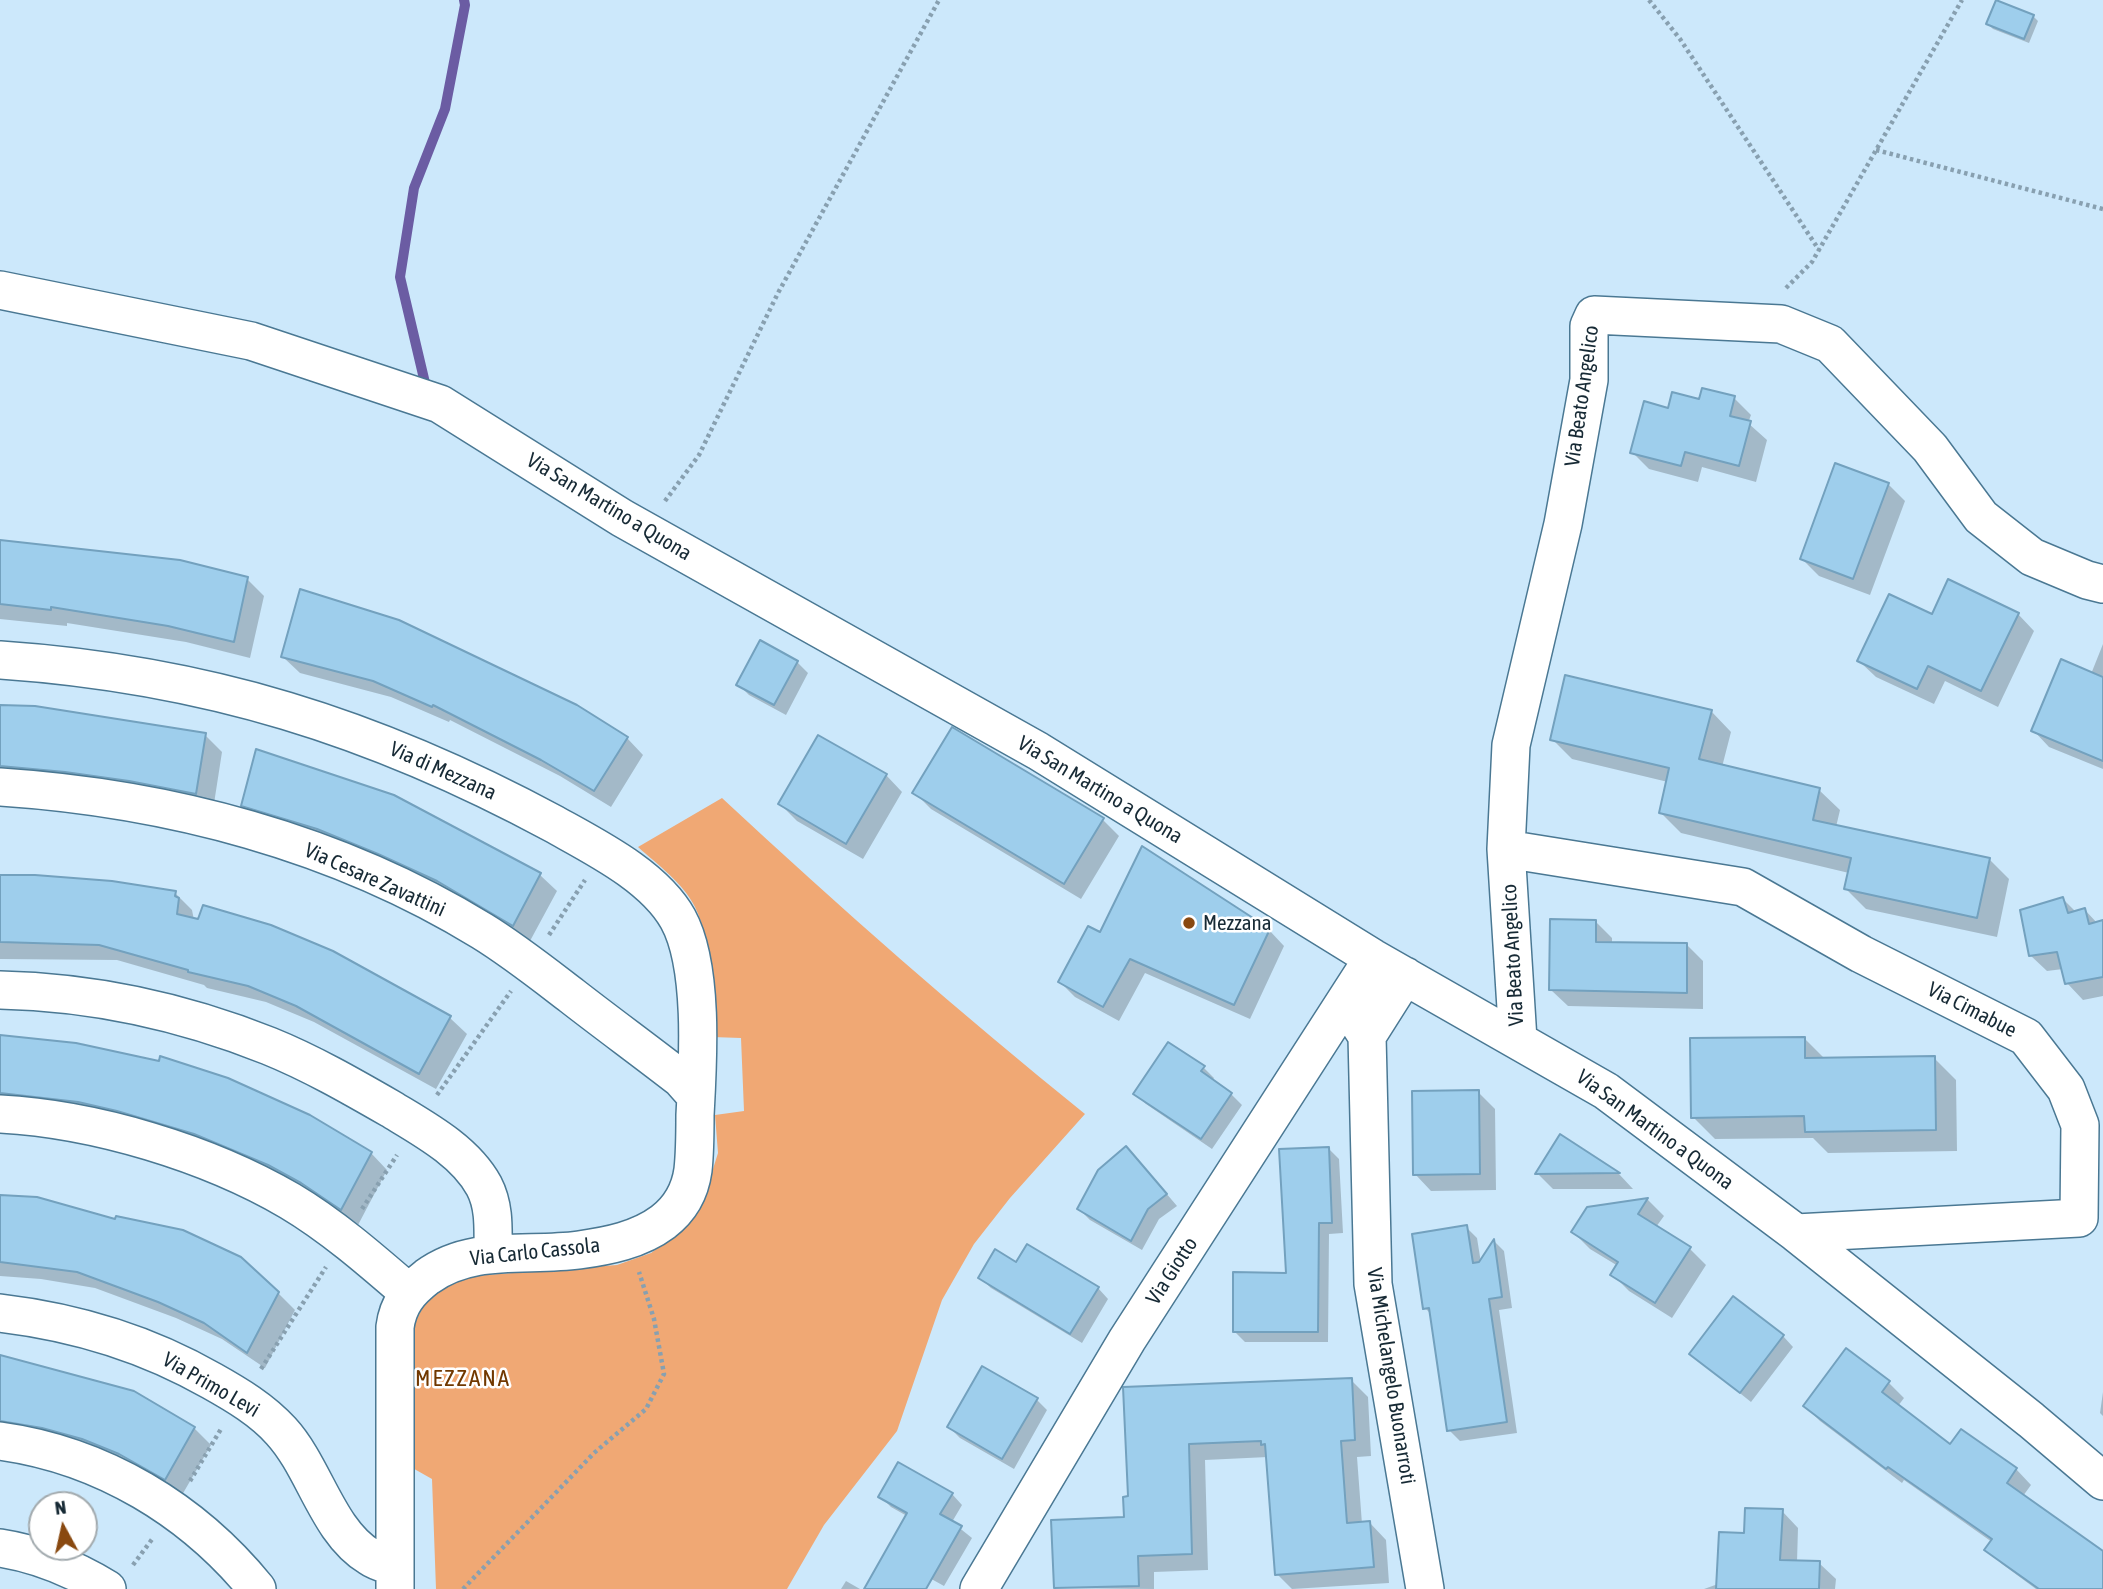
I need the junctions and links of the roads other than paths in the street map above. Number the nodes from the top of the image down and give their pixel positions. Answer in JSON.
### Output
{"nodes":[{"id":1,"x":0,"y":290,"type":"edge"},
{"id":2,"x":2103,"y":584,"type":"edge"},
{"id":3,"x":0,"y":660,"type":"edge"},
{"id":4,"x":0,"y":787,"type":"edge"},
{"id":5,"x":1506,"y":849,"type":"junction"},
{"id":6,"x":1405,"y":976,"type":"junction"},
{"id":7,"x":1358,"y":983,"type":"junction"},
{"id":8,"x":0,"y":989,"type":"edge"},
{"id":9,"x":1367,"y":1037,"type":"junction"},
{"id":10,"x":1518,"y":1040,"type":"junction"},
{"id":11,"x":696,"y":1096,"type":"junction"},
{"id":12,"x":0,"y":1114,"type":"edge"},
{"id":13,"x":1796,"y":1233,"type":"junction"},
{"id":14,"x":493,"y":1254,"type":"junction"},
{"id":15,"x":408,"y":1292,"type":"junction"},
{"id":16,"x":0,"y":1313,"type":"edge"},
{"id":17,"x":0,"y":1441,"type":"edge"},
{"id":18,"x":2103,"y":1481,"type":"edge"},
{"id":19,"x":0,"y":1548,"type":"edge"},
{"id":20,"x":395,"y":1578,"type":"edge"},
{"id":21,"x":107,"y":1589,"type":"edge"},
{"id":22,"x":257,"y":1589,"type":"edge"},
{"id":23,"x":979,"y":1589,"type":"edge"},
{"id":24,"x":1425,"y":1589,"type":"edge"}],
"edges":[{"from":1,"to":7,"type":"street","name":"Via San Martino a Quona"},
{"from":2,"to":5,"type":"street","name":"Via Beato Angelico"},
{"from":3,"to":11,"type":"street","name":"Via di Mezzana"},
{"from":4,"to":11,"type":"street","name":"Via Cesare Zavattini"},
{"from":5,"to":10,"type":"street","name":"Via Beato Angelico"},
{"from":5,"to":13,"type":"street","name":"Via Cimabue"},
{"from":6,"to":7,"type":"street","name":"Via San Martino a Quona"},
{"from":6,"to":9,"type":"street"},
{"from":6,"to":10,"type":"street","name":"Via San Martino a Quona"},
{"from":7,"to":9,"type":"street"},
{"from":7,"to":23,"type":"street","name":"Via Giotto"},
{"from":8,"to":14,"type":"street"},
{"from":9,"to":24,"type":"street","name":"Via Michelangelo Buonarroti"},
{"from":10,"to":13,"type":"street","name":"Via San Martino a Quona"},
{"from":11,"to":14,"type":"street","name":"Via Carlo Cassola"},
{"from":12,"to":15,"type":"street"},
{"from":13,"to":18,"type":"street","name":"Via San Martino a Quona"},
{"from":14,"to":15,"type":"street","name":"Via Carlo Cassola"},
{"from":15,"to":20,"type":"street"},
{"from":16,"to":20,"type":"street","name":"Via Primo Levi"},
{"from":17,"to":22,"type":"street"},
{"from":19,"to":21,"type":"street"}]}
